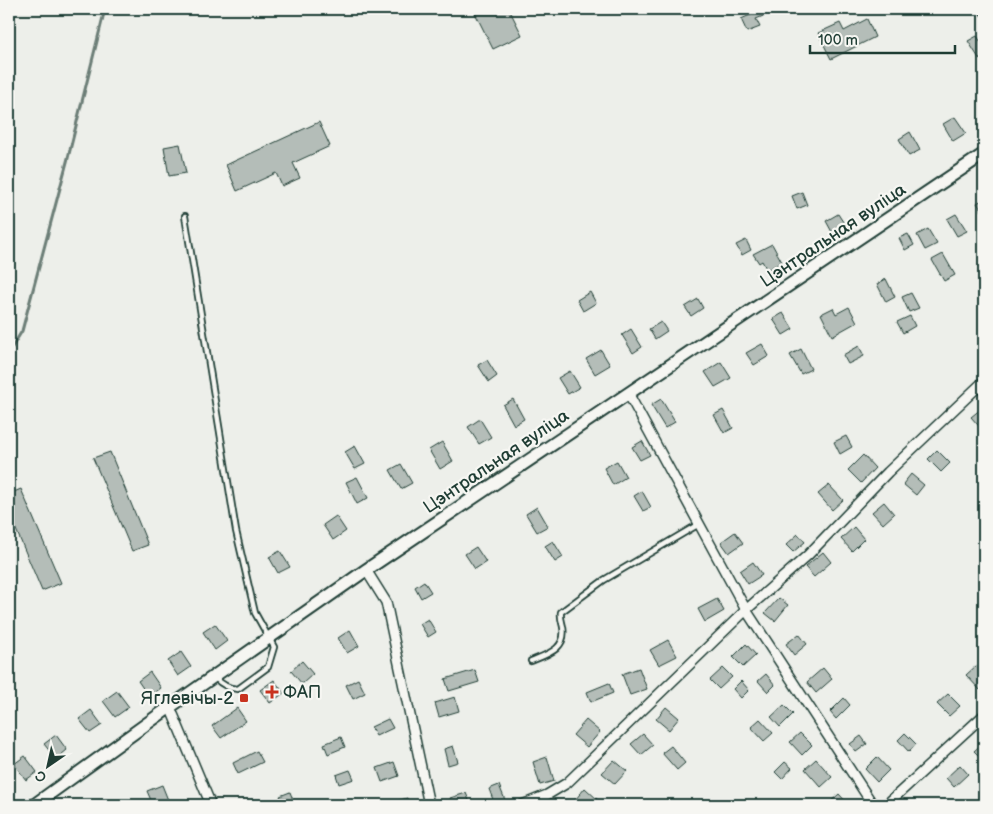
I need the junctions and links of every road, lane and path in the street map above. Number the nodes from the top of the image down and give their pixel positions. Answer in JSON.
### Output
{"nodes":[{"id":1,"x":981,"y":9,"type":"edge"},
{"id":2,"x":984,"y":14,"type":"edge"},
{"id":3,"x":984,"y":154,"type":"edge"},
{"id":4,"x":185,"y":216,"type":"dead end"},
{"id":5,"x":981,"y":384,"type":"edge"},
{"id":6,"x":628,"y":394,"type":"junction"},
{"id":7,"x":984,"y":395,"type":"edge"},
{"id":8,"x":699,"y":524,"type":"junction"},
{"id":9,"x":366,"y":570,"type":"junction"},
{"id":10,"x":746,"y":610,"type":"junction"},
{"id":11,"x":268,"y":638,"type":"junction"},
{"id":12,"x":532,"y":661,"type":"dead end"},
{"id":13,"x":213,"y":677,"type":"junction"},
{"id":14,"x":170,"y":707,"type":"junction"},
{"id":15,"x":984,"y":715,"type":"edge"},
{"id":16,"x":34,"y":805,"type":"edge"},
{"id":17,"x":211,"y":805,"type":"edge"},
{"id":18,"x":429,"y":805,"type":"edge"},
{"id":19,"x":522,"y":805,"type":"edge"},
{"id":20,"x":873,"y":805,"type":"edge"},
{"id":21,"x":886,"y":805,"type":"edge"}],
"edges":[{"from":1,"to":2,"type":"lane"},
{"from":3,"to":6,"type":"street","name":"Цэнтральная вуліца"},
{"from":4,"to":11,"type":"lane"},
{"from":5,"to":7,"type":"lane"},
{"from":5,"to":10,"type":"street"},
{"from":6,"to":8,"type":"street"},
{"from":6,"to":9,"type":"street","name":"Цэнтральная вуліца"},
{"from":8,"to":10,"type":"street"},
{"from":8,"to":12,"type":"lane"},
{"from":9,"to":11,"type":"street","name":"Цэнтральная вуліца"},
{"from":9,"to":18,"type":"street"},
{"from":10,"to":19,"type":"street"},
{"from":10,"to":20,"type":"street"},
{"from":11,"to":13,"type":"street","name":"Цэнтральная вуліца"},
{"from":11,"to":13,"type":"lane"},
{"from":13,"to":14,"type":"street","name":"Цэнтральная вуліца"},
{"from":14,"to":16,"type":"street","name":"Цэнтральная вуліца"},
{"from":14,"to":17,"type":"street"},
{"from":15,"to":21,"type":"street"}]}
